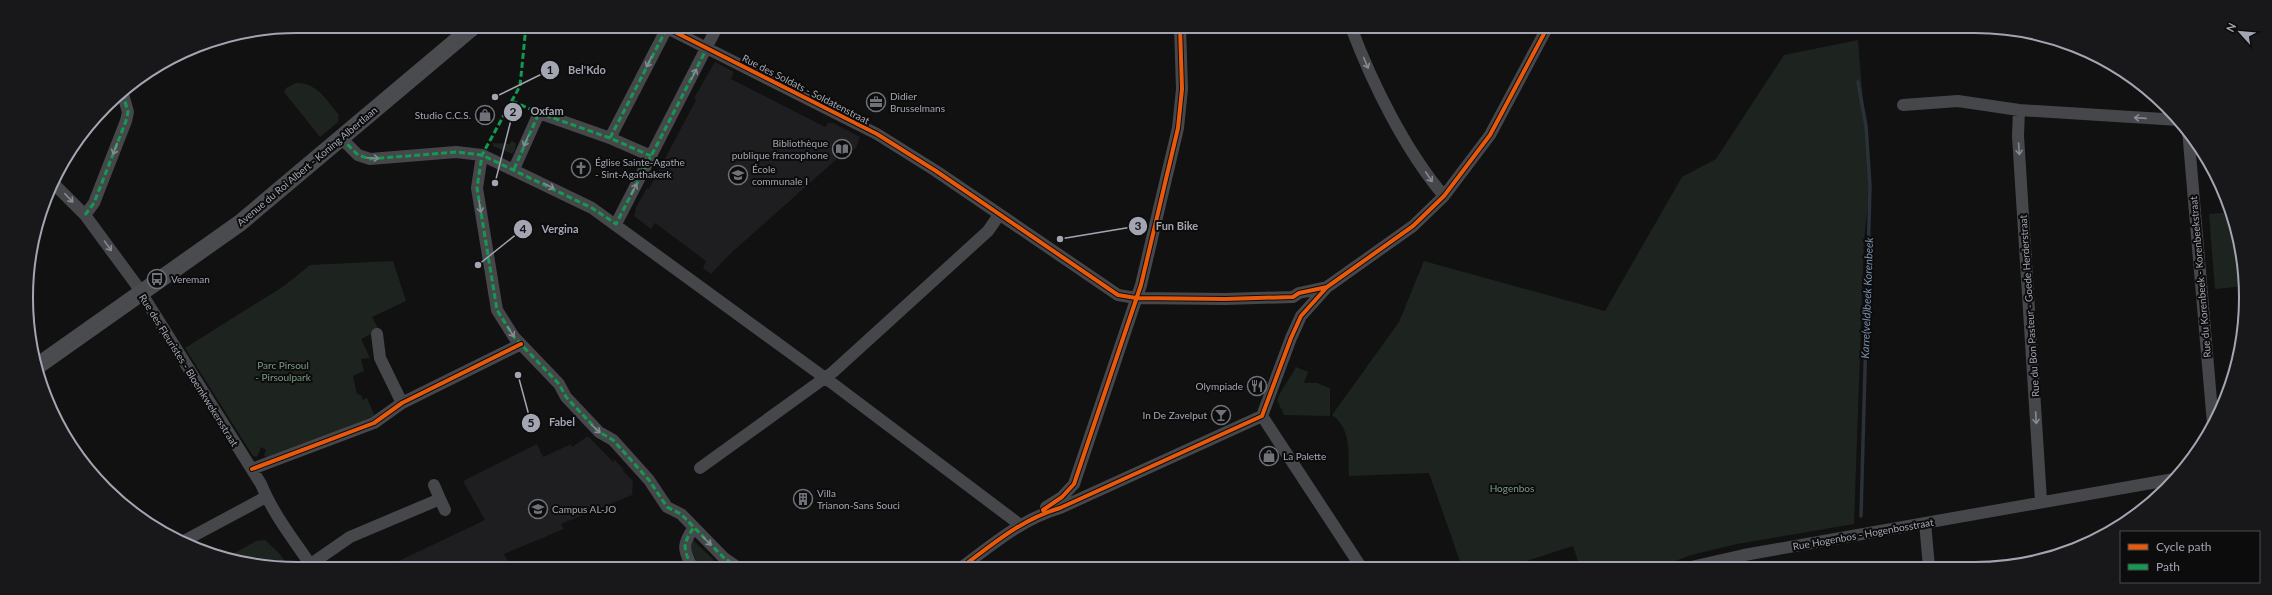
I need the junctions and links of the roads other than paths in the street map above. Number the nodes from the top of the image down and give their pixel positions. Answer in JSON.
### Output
{"nodes":[{"id":1,"x":466,"y":33,"type":"edge"},
{"id":2,"x":663,"y":33,"type":"edge"},
{"id":3,"x":678,"y":33,"type":"edge"},
{"id":4,"x":714,"y":33,"type":"edge"},
{"id":5,"x":1180,"y":33,"type":"edge"},
{"id":6,"x":1354,"y":33,"type":"edge"},
{"id":7,"x":1544,"y":33,"type":"edge"},
{"id":8,"x":707,"y":48,"type":"junction"},
{"id":9,"x":124,"y":98,"type":"edge"},
{"id":10,"x":1903,"y":105,"type":"dead end"},
{"id":11,"x":2019,"y":110,"type":"junction"},
{"id":12,"x":2170,"y":119,"type":"edge"},
{"id":13,"x":341,"y":138,"type":"junction"},
{"id":14,"x":610,"y":138,"type":"junction"},
{"id":15,"x":2189,"y":144,"type":"edge"},
{"id":16,"x":482,"y":155,"type":"junction"},
{"id":17,"x":651,"y":156,"type":"junction"},
{"id":18,"x":514,"y":169,"type":"junction"},
{"id":19,"x":57,"y":187,"type":"edge"},
{"id":20,"x":1444,"y":196,"type":"junction"},
{"id":21,"x":85,"y":215,"type":"junction"},
{"id":22,"x":999,"y":215,"type":"junction"},
{"id":23,"x":616,"y":224,"type":"junction"},
{"id":24,"x":1327,"y":287,"type":"junction"},
{"id":25,"x":141,"y":294,"type":"junction"},
{"id":26,"x":1293,"y":297,"type":"junction"},
{"id":27,"x":1136,"y":298,"type":"junction"},
{"id":28,"x":1301,"y":316,"type":"junction"},
{"id":29,"x":377,"y":334,"type":"dead end"},
{"id":30,"x":521,"y":344,"type":"junction"},
{"id":31,"x":41,"y":363,"type":"edge"},
{"id":32,"x":825,"y":378,"type":"junction"},
{"id":33,"x":402,"y":403,"type":"junction"},
{"id":34,"x":2213,"y":412,"type":"edge"},
{"id":35,"x":1262,"y":416,"type":"junction"},
{"id":36,"x":700,"y":468,"type":"dead end"},
{"id":37,"x":252,"y":469,"type":"junction"},
{"id":38,"x":2166,"y":480,"type":"edge"},
{"id":39,"x":1074,"y":484,"type":"junction"},
{"id":40,"x":434,"y":485,"type":"dead end"},
{"id":41,"x":266,"y":497,"type":"junction"},
{"id":42,"x":1085,"y":497,"type":"junction"},
{"id":43,"x":2041,"y":502,"type":"junction"},
{"id":44,"x":1040,"y":513,"type":"junction"},
{"id":45,"x":1925,"y":523,"type":"junction"},
{"id":46,"x":1019,"y":524,"type":"junction"},
{"id":47,"x":694,"y":527,"type":"junction"},
{"id":48,"x":189,"y":539,"type":"edge"},
{"id":49,"x":1745,"y":561,"type":"edge"},
{"id":50,"x":309,"y":562,"type":"edge"},
{"id":51,"x":315,"y":562,"type":"edge"},
{"id":52,"x":690,"y":562,"type":"edge"},
{"id":53,"x":730,"y":562,"type":"edge"},
{"id":54,"x":969,"y":562,"type":"edge"},
{"id":55,"x":1358,"y":562,"type":"edge"},
{"id":56,"x":1929,"y":562,"type":"edge"}],
"edges":[{"from":1,"to":13,"type":"street","name":"Avenue du Roi Albert - Koning Albertlaan"},
{"from":2,"to":14,"type":"street","one_way":true},
{"from":3,"to":8,"type":"street","name":"Rue des Soldats - Soldatenstraat"},
{"from":4,"to":8,"type":"street"},
{"from":5,"to":27,"type":"street"},
{"from":6,"to":20,"type":"street","one_way":true},
{"from":7,"to":20,"type":"street"},
{"from":17,"to":8,"type":"street","one_way":true},
{"from":8,"to":22,"type":"street","name":"Rue des Soldats - Soldatenstraat"},
{"from":9,"to":21,"type":"street","one_way":true},
{"from":10,"to":11,"type":"street"},
{"from":12,"to":11,"type":"street","one_way":true},
{"from":11,"to":43,"type":"street","name":"Rue du Bon Pasteur - Goede Herderstraat","one_way":true},
{"from":13,"to":16,"type":"street","one_way":true},
{"from":13,"to":25,"type":"street","name":"Avenue du Roi Albert - Koning Albertlaan"},
{"from":14,"to":17,"type":"street"},
{"from":14,"to":18,"type":"street","one_way":true},
{"from":15,"to":34,"type":"street","name":"Rue du Korenbeek - Korenbeekstraat"},
{"from":16,"to":18,"type":"street"},
{"from":16,"to":30,"type":"street","one_way":true},
{"from":23,"to":17,"type":"street","one_way":true},
{"from":18,"to":23,"type":"street","one_way":true},
{"from":19,"to":21,"type":"street","name":"Rue des Fleuristes - Bloemkwekersstraat","one_way":true},
{"from":20,"to":24,"type":"street"},
{"from":21,"to":25,"type":"street","name":"Rue des Fleuristes - Bloemkwekersstraat","one_way":true},
{"from":22,"to":27,"type":"street","name":"Rue des Soldats - Soldatenstraat"},
{"from":22,"to":32,"type":"street"},
{"from":23,"to":32,"type":"street"},
{"from":24,"to":26,"type":"street","name":"Rue des Soldats - Soldatenstraat"},
{"from":24,"to":28,"type":"street"},
{"from":25,"to":31,"type":"street","name":"Avenue du Roi Albert - Koning Albertlaan"},
{"from":25,"to":37,"type":"street","name":"Rue des Fleuristes - Bloemkwekersstraat"},
{"from":26,"to":27,"type":"street","name":"Rue des Soldats - Soldatenstraat"},
{"from":26,"to":28,"type":"street"},
{"from":27,"to":39,"type":"street"},
{"from":28,"to":35,"type":"street"},
{"from":29,"to":33,"type":"street"},
{"from":30,"to":33,"type":"street"},
{"from":30,"to":47,"type":"street","one_way":true},
{"from":32,"to":36,"type":"street"},
{"from":32,"to":46,"type":"street"},
{"from":33,"to":37,"type":"street"},
{"from":35,"to":42,"type":"street"},
{"from":35,"to":55,"type":"street"},
{"from":37,"to":41,"type":"street","name":"Rue des Fleuristes - Bloemkwekersstraat"},
{"from":38,"to":43,"type":"street","name":"Rue Hogenbos - Hogenbosstraat"},
{"from":39,"to":42,"type":"street"},
{"from":39,"to":44,"type":"street"},
{"from":40,"to":51,"type":"street"},
{"from":41,"to":48,"type":"street"},
{"from":41,"to":50,"type":"street","name":"Rue des Fleuristes - Bloemkwekersstraat"},
{"from":42,"to":44,"type":"street"},
{"from":43,"to":45,"type":"street","name":"Rue Hogenbos - Hogenbosstraat"},
{"from":44,"to":46,"type":"street"},
{"from":45,"to":49,"type":"street","name":"Rue Hogenbos - Hogenbosstraat"},
{"from":45,"to":56,"type":"street"},
{"from":46,"to":54,"type":"street"},
{"from":47,"to":52,"type":"street"},
{"from":47,"to":53,"type":"street","one_way":true}]}
